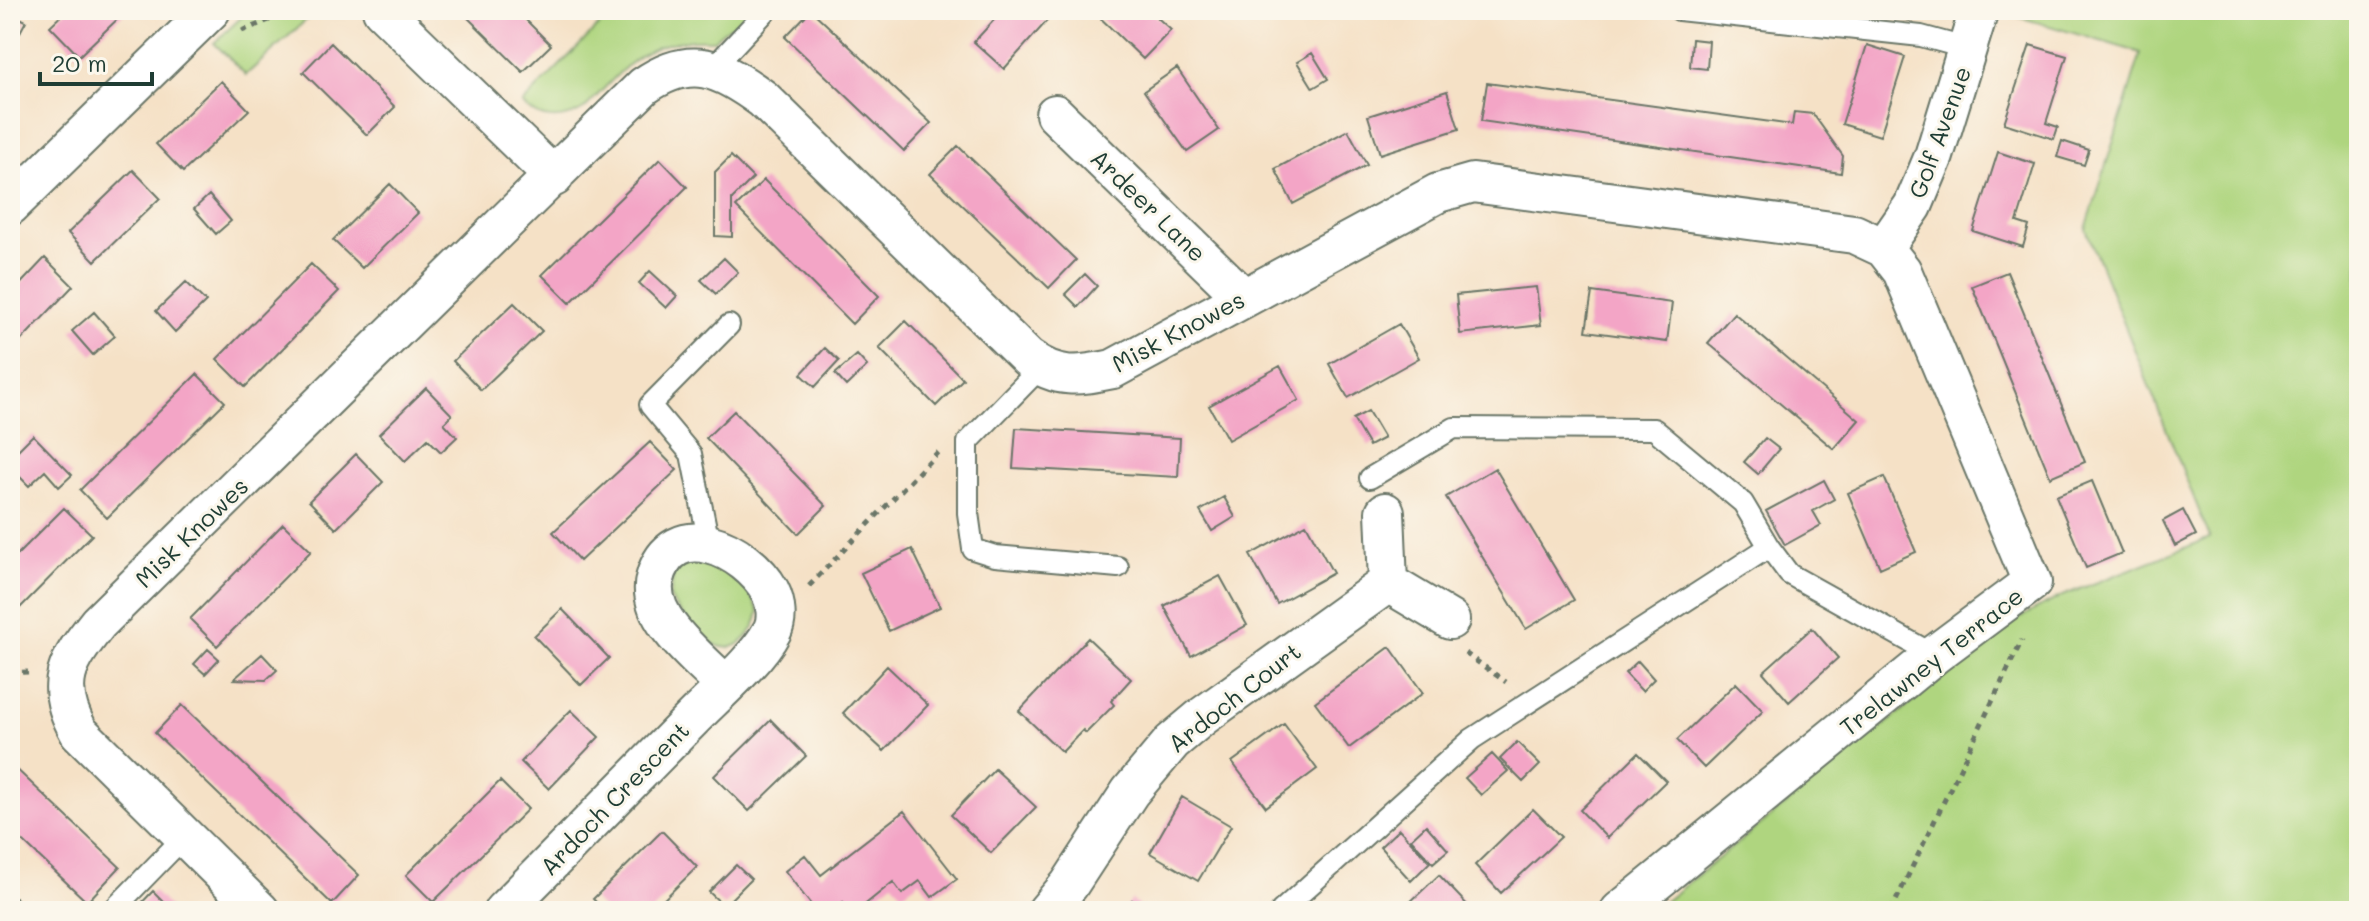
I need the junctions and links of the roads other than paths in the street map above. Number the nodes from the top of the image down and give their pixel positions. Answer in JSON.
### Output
{"nodes":[{"id":1,"x":211,"y":10,"type":"edge"},
{"id":2,"x":382,"y":10,"type":"edge"},
{"id":3,"x":767,"y":10,"type":"edge"},
{"id":4,"x":1679,"y":10,"type":"edge"},
{"id":5,"x":1979,"y":10,"type":"edge"},
{"id":6,"x":1969,"y":49,"type":"junction"},
{"id":7,"x":712,"y":69,"type":"junction"},
{"id":8,"x":1055,"y":114,"type":"dead end"},
{"id":9,"x":554,"y":177,"type":"junction"},
{"id":10,"x":16,"y":186,"type":"edge"},
{"id":11,"x":1884,"y":248,"type":"junction"},
{"id":12,"x":1243,"y":297,"type":"junction"},
{"id":13,"x":729,"y":325,"type":"dead end"},
{"id":14,"x":1041,"y":367,"type":"junction"},
{"id":15,"x":1378,"y":495,"type":"joint"},
{"id":16,"x":709,"y":543,"type":"junction"},
{"id":17,"x":1769,"y":547,"type":"junction"},
{"id":18,"x":1118,"y":567,"type":"dead end"},
{"id":19,"x":1388,"y":583,"type":"junction"},
{"id":20,"x":1450,"y":620,"type":"road end"},
{"id":21,"x":1934,"y":655,"type":"junction"},
{"id":22,"x":725,"y":685,"type":"junction"},
{"id":23,"x":185,"y":836,"type":"junction"},
{"id":24,"x":505,"y":910,"type":"edge"},
{"id":25,"x":112,"y":911,"type":"edge"},
{"id":26,"x":260,"y":911,"type":"edge"},
{"id":27,"x":1047,"y":911,"type":"edge"},
{"id":28,"x":1281,"y":911,"type":"edge"},
{"id":29,"x":1620,"y":911,"type":"edge"}],
"edges":[{"from":1,"to":10,"type":"street"},
{"from":2,"to":9,"type":"street"},
{"from":3,"to":7,"type":"lane"},
{"from":4,"to":6,"type":"lane"},
{"from":5,"to":6,"type":"street","name":"Golf Avenue"},
{"from":6,"to":11,"type":"street","name":"Golf Avenue"},
{"from":7,"to":9,"type":"street","name":"Misk Knowes"},
{"from":7,"to":14,"type":"street","name":"Misk Knowes"},
{"from":8,"to":12,"type":"street","name":"Ardeer Lane"},
{"from":9,"to":23,"type":"street","name":"Misk Knowes"},
{"from":11,"to":12,"type":"street","name":"Misk Knowes"},
{"from":11,"to":21,"type":"street","name":"Trelawney Terrace"},
{"from":12,"to":14,"type":"street","name":"Misk Knowes"},
{"from":13,"to":16,"type":"lane"},
{"from":14,"to":18,"type":"lane"},
{"from":15,"to":17,"type":"lane"},
{"from":15,"to":19,"type":"street"},
{"from":16,"to":22,"type":"street","name":"Ardoch Crescent"},
{"from":16,"to":22,"type":"street"},
{"from":17,"to":21,"type":"lane"},
{"from":17,"to":28,"type":"lane"},
{"from":19,"to":20,"type":"street"},
{"from":19,"to":27,"type":"street","name":"Ardoch Court"},
{"from":21,"to":29,"type":"street","name":"Trelawney Terrace"},
{"from":22,"to":24,"type":"street","name":"Ardoch Crescent"},
{"from":23,"to":25,"type":"lane"},
{"from":23,"to":26,"type":"street","name":"Misk Knowes"}]}
